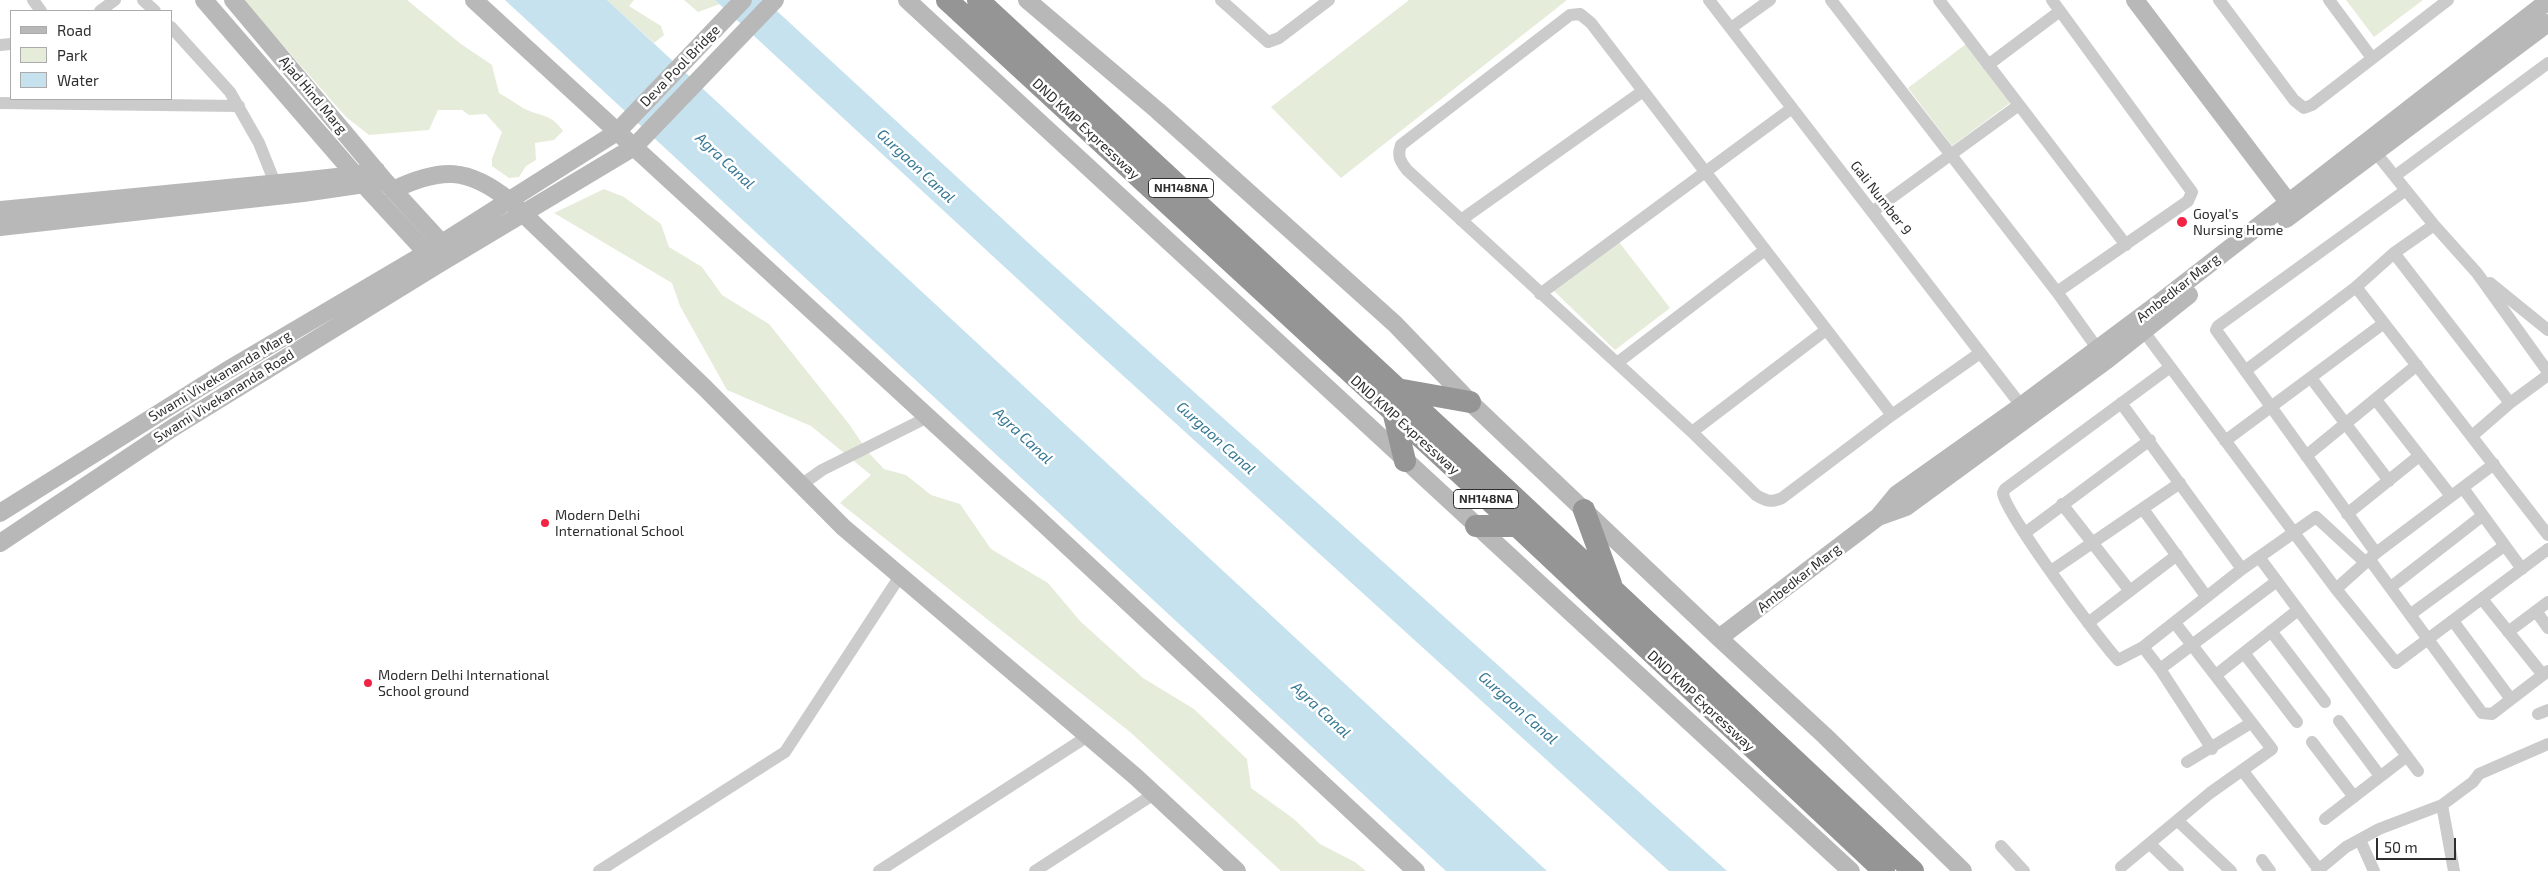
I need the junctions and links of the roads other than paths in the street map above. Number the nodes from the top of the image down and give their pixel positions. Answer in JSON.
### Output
{"nodes":[{"id":1,"x":115,"y":0,"type":"edge"},
{"id":2,"x":143,"y":0,"type":"edge"},
{"id":3,"x":204,"y":0,"type":"edge"},
{"id":4,"x":233,"y":0,"type":"edge"},
{"id":5,"x":474,"y":0,"type":"edge"},
{"id":6,"x":743,"y":0,"type":"edge"},
{"id":7,"x":775,"y":0,"type":"edge"},
{"id":8,"x":907,"y":0,"type":"edge"},
{"id":9,"x":947,"y":0,"type":"edge"},
{"id":10,"x":978,"y":0,"type":"edge"},
{"id":11,"x":1027,"y":0,"type":"edge"},
{"id":12,"x":1220,"y":0,"type":"edge"},
{"id":13,"x":1329,"y":0,"type":"edge"},
{"id":14,"x":1709,"y":0,"type":"edge"},
{"id":15,"x":1770,"y":0,"type":"edge"},
{"id":16,"x":1831,"y":0,"type":"edge"},
{"id":17,"x":1939,"y":0,"type":"edge"},
{"id":18,"x":2052,"y":0,"type":"edge"},
{"id":19,"x":2135,"y":0,"type":"edge"},
{"id":20,"x":2219,"y":0,"type":"edge"},
{"id":21,"x":2329,"y":0,"type":"edge"},
{"id":22,"x":2446,"y":0,"type":"edge"},
{"id":23,"x":2548,"y":1,"type":"edge"},
{"id":24,"x":101,"y":10,"type":"edge"},
{"id":25,"x":154,"y":10,"type":"edge"},
{"id":26,"x":2060,"y":11,"type":"junction"},
{"id":27,"x":2548,"y":23,"type":"edge"},
{"id":28,"x":172,"y":28,"type":"edge"},
{"id":29,"x":1731,"y":28,"type":"junction"},
{"id":30,"x":2372,"y":58,"type":"junction"},
{"id":31,"x":2548,"y":63,"type":"edge"},
{"id":32,"x":1988,"y":65,"type":"junction"},
{"id":33,"x":1642,"y":91,"type":"junction"},
{"id":34,"x":102,"y":102,"type":"edge"},
{"id":35,"x":0,"y":103,"type":"edge"},
{"id":36,"x":2019,"y":105,"type":"junction"},
{"id":37,"x":239,"y":106,"type":"junction"},
{"id":38,"x":1792,"y":108,"type":"junction"},
{"id":39,"x":622,"y":126,"type":"junction"},
{"id":40,"x":639,"y":142,"type":"junction"},
{"id":41,"x":2376,"y":153,"type":"junction"},
{"id":42,"x":1951,"y":155,"type":"junction"},
{"id":43,"x":1705,"y":173,"type":"junction"},
{"id":44,"x":2395,"y":176,"type":"junction"},
{"id":45,"x":359,"y":180,"type":"junction"},
{"id":46,"x":385,"y":181,"type":"junction"},
{"id":47,"x":275,"y":183,"type":"junction"},
{"id":48,"x":2406,"y":190,"type":"junction"},
{"id":49,"x":510,"y":201,"type":"junction"},
{"id":50,"x":2292,"y":207,"type":"junction"},
{"id":51,"x":0,"y":210,"type":"edge"},
{"id":52,"x":1872,"y":212,"type":"junction"},
{"id":53,"x":523,"y":214,"type":"junction"},
{"id":54,"x":1461,"y":220,"type":"junction"},
{"id":55,"x":2434,"y":225,"type":"junction"},
{"id":56,"x":0,"y":227,"type":"edge"},
{"id":57,"x":2126,"y":245,"type":"junction"},
{"id":58,"x":447,"y":249,"type":"junction"},
{"id":59,"x":1765,"y":250,"type":"junction"},
{"id":60,"x":2394,"y":253,"type":"junction"},
{"id":61,"x":431,"y":259,"type":"junction"},
{"id":62,"x":2477,"y":273,"type":"junction"},
{"id":63,"x":2356,"y":287,"type":"junction"},
{"id":64,"x":2057,"y":292,"type":"junction"},
{"id":65,"x":1540,"y":294,"type":"junction"},
{"id":66,"x":2384,"y":323,"type":"junction"},
{"id":67,"x":2140,"y":326,"type":"junction"},
{"id":68,"x":1826,"y":330,"type":"junction"},
{"id":69,"x":2548,"y":330,"type":"edge"},
{"id":70,"x":2097,"y":348,"type":"junction"},
{"id":71,"x":1980,"y":353,"type":"junction"},
{"id":72,"x":1617,"y":363,"type":"junction"},
{"id":73,"x":2417,"y":365,"type":"junction"},
{"id":74,"x":2169,"y":368,"type":"junction"},
{"id":75,"x":2245,"y":371,"type":"junction"},
{"id":76,"x":2548,"y":373,"type":"edge"},
{"id":77,"x":2311,"y":378,"type":"junction"},
{"id":78,"x":1390,"y":383,"type":"junction"},
{"id":79,"x":2376,"y":400,"type":"junction"},
{"id":80,"x":1470,"y":402,"type":"junction"},
{"id":81,"x":2121,"y":403,"type":"junction"},
{"id":82,"x":2510,"y":403,"type":"junction"},
{"id":83,"x":2269,"y":407,"type":"junction"},
{"id":84,"x":2025,"y":410,"type":"junction"},
{"id":85,"x":1892,"y":415,"type":"junction"},
{"id":86,"x":1394,"y":416,"type":"junction"},
{"id":87,"x":926,"y":418,"type":"junction"},
{"id":88,"x":2346,"y":425,"type":"junction"},
{"id":89,"x":1692,"y":432,"type":"junction"},
{"id":90,"x":2472,"y":436,"type":"junction"},
{"id":91,"x":2150,"y":440,"type":"junction"},
{"id":92,"x":2225,"y":440,"type":"junction"},
{"id":93,"x":2306,"y":456,"type":"junction"},
{"id":94,"x":2419,"y":456,"type":"junction"},
{"id":95,"x":1405,"y":461,"type":"junction"},
{"id":96,"x":2494,"y":464,"type":"junction"},
{"id":97,"x":2389,"y":481,"type":"junction"},
{"id":98,"x":2180,"y":483,"type":"junction"},
{"id":99,"x":800,"y":484,"type":"junction"},
{"id":100,"x":2463,"y":488,"type":"junction"},
{"id":101,"x":2451,"y":496,"type":"junction"},
{"id":102,"x":2062,"y":504,"type":"junction"},
{"id":103,"x":2143,"y":509,"type":"junction"},
{"id":104,"x":1584,"y":510,"type":"junction"},
{"id":105,"x":0,"y":513,"type":"edge"},
{"id":106,"x":2347,"y":514,"type":"junction"},
{"id":107,"x":2482,"y":516,"type":"junction"},
{"id":108,"x":1476,"y":526,"type":"junction"},
{"id":109,"x":1517,"y":526,"type":"junction"},
{"id":110,"x":2295,"y":532,"type":"junction"},
{"id":111,"x":2025,"y":533,"type":"junction"},
{"id":112,"x":2548,"y":535,"type":"edge"},
{"id":113,"x":0,"y":543,"type":"edge"},
{"id":114,"x":2093,"y":543,"type":"junction"},
{"id":115,"x":2504,"y":546,"type":"junction"},
{"id":116,"x":2548,"y":549,"type":"edge"},
{"id":117,"x":2177,"y":555,"type":"junction"},
{"id":118,"x":2259,"y":557,"type":"junction"},
{"id":119,"x":2371,"y":559,"type":"junction"},
{"id":120,"x":2242,"y":568,"type":"junction"},
{"id":121,"x":2522,"y":569,"type":"junction"},
{"id":122,"x":2052,"y":571,"type":"junction"},
{"id":123,"x":900,"y":576,"type":"junction"},
{"id":124,"x":2277,"y":581,"type":"junction"},
{"id":125,"x":2391,"y":587,"type":"junction"},
{"id":126,"x":1613,"y":589,"type":"junction"},
{"id":127,"x":2336,"y":590,"type":"junction"},
{"id":128,"x":2130,"y":591,"type":"junction"},
{"id":129,"x":2206,"y":596,"type":"junction"},
{"id":130,"x":2482,"y":599,"type":"junction"},
{"id":131,"x":2548,"y":602,"type":"edge"},
{"id":132,"x":2298,"y":610,"type":"junction"},
{"id":133,"x":2536,"y":611,"type":"junction"},
{"id":134,"x":2411,"y":614,"type":"junction"},
{"id":135,"x":2453,"y":621,"type":"junction"},
{"id":136,"x":2088,"y":623,"type":"junction"},
{"id":137,"x":2175,"y":623,"type":"junction"},
{"id":138,"x":2548,"y":628,"type":"edge"},
{"id":139,"x":2271,"y":631,"type":"junction"},
{"id":140,"x":2508,"y":632,"type":"junction"},
{"id":141,"x":1719,"y":638,"type":"junction"},
{"id":142,"x":2429,"y":638,"type":"junction"},
{"id":143,"x":2193,"y":644,"type":"junction"},
{"id":144,"x":2143,"y":647,"type":"junction"},
{"id":145,"x":2244,"y":652,"type":"junction"},
{"id":146,"x":2160,"y":669,"type":"junction"},
{"id":147,"x":2545,"y":673,"type":"edge"},
{"id":148,"x":2216,"y":675,"type":"junction"},
{"id":149,"x":2510,"y":698,"type":"junction"},
{"id":150,"x":2325,"y":702,"type":"dead end"},
{"id":151,"x":2339,"y":721,"type":"dead end"},
{"id":152,"x":2297,"y":722,"type":"dead end"},
{"id":153,"x":2251,"y":723,"type":"junction"},
{"id":154,"x":1088,"y":736,"type":"junction"},
{"id":155,"x":2312,"y":742,"type":"dead end"},
{"id":156,"x":2548,"y":744,"type":"edge"},
{"id":157,"x":2212,"y":749,"type":"junction"},
{"id":158,"x":2407,"y":756,"type":"junction"},
{"id":159,"x":2187,"y":762,"type":"dead end"},
{"id":160,"x":2242,"y":770,"type":"junction"},
{"id":161,"x":2418,"y":771,"type":"dead end"},
{"id":162,"x":2380,"y":776,"type":"junction"},
{"id":163,"x":1154,"y":794,"type":"junction"},
{"id":164,"x":2354,"y":797,"type":"junction"},
{"id":165,"x":2442,"y":805,"type":"junction"},
{"id":166,"x":2325,"y":819,"type":"dead end"},
{"id":167,"x":2178,"y":822,"type":"junction"},
{"id":168,"x":2360,"y":840,"type":"junction"},
{"id":169,"x":2150,"y":844,"type":"junction"},
{"id":170,"x":2000,"y":846,"type":"dead end"},
{"id":171,"x":2262,"y":860,"type":"dead end"},
{"id":172,"x":2121,"y":867,"type":"dead end"},
{"id":173,"x":2319,"y":870,"type":"edge"},
{"id":174,"x":599,"y":871,"type":"edge"},
{"id":175,"x":879,"y":871,"type":"edge"},
{"id":176,"x":1035,"y":871,"type":"edge"},
{"id":177,"x":1237,"y":871,"type":"edge"},
{"id":178,"x":1416,"y":871,"type":"edge"},
{"id":179,"x":1851,"y":871,"type":"edge"},
{"id":180,"x":1884,"y":871,"type":"edge"},
{"id":181,"x":1913,"y":871,"type":"edge"},
{"id":182,"x":1964,"y":871,"type":"edge"},
{"id":183,"x":2024,"y":871,"type":"edge"},
{"id":184,"x":2178,"y":871,"type":"edge"},
{"id":185,"x":2231,"y":871,"type":"edge"},
{"id":186,"x":2270,"y":871,"type":"edge"},
{"id":187,"x":2374,"y":871,"type":"edge"},
{"id":188,"x":2454,"y":871,"type":"edge"}],
"edges":[{"from":1,"to":24,"type":"street"},
{"from":2,"to":25,"type":"street"},
{"from":3,"to":45,"type":"street"},
{"from":4,"to":46,"type":"street","name":"Ajad Hind Marg"},
{"from":5,"to":39,"type":"street"},
{"from":6,"to":39,"type":"street","name":"Deva Pool Bridge"},
{"from":7,"to":40,"type":"street"},
{"from":8,"to":95,"type":"street"},
{"from":9,"to":86,"type":"highway","name":"DND KMP Expressway","number":"NH148NA"},
{"from":10,"to":78,"type":"highway","name":"DND KMP Expressway","number":"NH148NA"},
{"from":11,"to":80,"type":"street"},
{"from":12,"to":13,"type":"street"},
{"from":14,"to":29,"type":"street","name":"Gali Number 9"},
{"from":15,"to":29,"type":"street"},
{"from":16,"to":42,"type":"street"},
{"from":17,"to":32,"type":"street"},
{"from":18,"to":26,"type":"street"},
{"from":19,"to":50,"type":"street"},
{"from":20,"to":30,"type":"street"},
{"from":21,"to":30,"type":"street"},
{"from":22,"to":30,"type":"street"},
{"from":23,"to":50,"type":"street","name":"Ambedkar Marg"},
{"from":26,"to":32,"type":"street"},
{"from":26,"to":57,"type":"street"},
{"from":27,"to":41,"type":"street","name":"Ambedkar Marg"},
{"from":28,"to":37,"type":"street"},
{"from":29,"to":38,"type":"street","name":"Gali Number 9"},
{"from":31,"to":44,"type":"street"},
{"from":32,"to":36,"type":"street"},
{"from":33,"to":43,"type":"street"},
{"from":33,"to":54,"type":"street"},
{"from":33,"to":54,"type":"street"},
{"from":34,"to":35,"type":"street"},
{"from":34,"to":37,"type":"street"},
{"from":36,"to":42,"type":"street"},
{"from":36,"to":57,"type":"street"},
{"from":37,"to":47,"type":"street"},
{"from":38,"to":43,"type":"street"},
{"from":38,"to":52,"type":"street","name":"Gali Number 9"},
{"from":39,"to":40,"type":"street"},
{"from":39,"to":49,"type":"street","name":"Deva Pool Bridge"},
{"from":40,"to":53,"type":"street"},
{"from":40,"to":87,"type":"street"},
{"from":41,"to":44,"type":"street"},
{"from":41,"to":50,"type":"street","name":"Ambedkar Marg"},
{"from":42,"to":52,"type":"street"},
{"from":42,"to":64,"type":"street"},
{"from":43,"to":59,"type":"street"},
{"from":43,"to":65,"type":"street"},
{"from":44,"to":48,"type":"street"},
{"from":45,"to":46,"type":"street"},
{"from":45,"to":47,"type":"street"},
{"from":45,"to":56,"type":"street"},
{"from":45,"to":61,"type":"street"},
{"from":46,"to":49,"type":"street"},
{"from":46,"to":58,"type":"street","name":"Ajad Hind Marg"},
{"from":47,"to":51,"type":"street"},
{"from":48,"to":55,"type":"street"},
{"from":48,"to":75,"type":"street"},
{"from":49,"to":53,"type":"street"},
{"from":49,"to":58,"type":"street","name":"Deva Pool Bridge"},
{"from":50,"to":67,"type":"street","name":"Ambedkar Marg"},
{"from":52,"to":71,"type":"street","name":"Gali Number 9"},
{"from":53,"to":58,"type":"street"},
{"from":53,"to":99,"type":"street"},
{"from":54,"to":65,"type":"street"},
{"from":55,"to":60,"type":"street"},
{"from":55,"to":62,"type":"street"},
{"from":57,"to":64,"type":"street"},
{"from":58,"to":61,"type":"street","name":"Swami Vivekananda Marg"},
{"from":59,"to":68,"type":"street"},
{"from":59,"to":72,"type":"street"},
{"from":60,"to":63,"type":"street"},
{"from":60,"to":82,"type":"street"},
{"from":61,"to":105,"type":"street","name":"Swami Vivekananda Marg"},
{"from":61,"to":113,"type":"street","name":"Swami Vivekananda Road"},
{"from":62,"to":69,"type":"street"},
{"from":62,"to":76,"type":"street"},
{"from":63,"to":66,"type":"street"},
{"from":63,"to":75,"type":"street"},
{"from":64,"to":70,"type":"street"},
{"from":65,"to":72,"type":"street"},
{"from":66,"to":73,"type":"street"},
{"from":66,"to":77,"type":"street"},
{"from":67,"to":70,"type":"street","name":"Ambedkar Marg"},
{"from":67,"to":74,"type":"street"},
{"from":67,"to":84,"type":"street","name":"Ambedkar Marg"},
{"from":68,"to":85,"type":"street"},
{"from":68,"to":89,"type":"street"},
{"from":70,"to":84,"type":"street","name":"Ambedkar Marg"},
{"from":71,"to":84,"type":"street","name":"Gali Number 9"},
{"from":71,"to":85,"type":"street"},
{"from":72,"to":89,"type":"street"},
{"from":73,"to":79,"type":"street"},
{"from":73,"to":90,"type":"street"},
{"from":74,"to":81,"type":"street"},
{"from":74,"to":92,"type":"street"},
{"from":75,"to":83,"type":"street"},
{"from":76,"to":82,"type":"street"},
{"from":77,"to":83,"type":"street"},
{"from":77,"to":88,"type":"street"},
{"from":78,"to":80,"type":"highway"},
{"from":78,"to":126,"type":"highway","name":"DND KMP Expressway","number":"NH148NA"},
{"from":79,"to":88,"type":"street"},
{"from":79,"to":94,"type":"street"},
{"from":80,"to":104,"type":"street"},
{"from":81,"to":91,"type":"street"},
{"from":81,"to":111,"type":"street"},
{"from":82,"to":90,"type":"street"},
{"from":83,"to":92,"type":"street"},
{"from":83,"to":93,"type":"street"},
{"from":84,"to":141,"type":"street","name":"Ambedkar Marg"},
{"from":85,"to":89,"type":"street"},
{"from":86,"to":95,"type":"highway"},
{"from":86,"to":109,"type":"highway","name":"DND KMP Expressway","number":"NH148NA"},
{"from":87,"to":99,"type":"street"},
{"from":87,"to":178,"type":"street"},
{"from":88,"to":93,"type":"street"},
{"from":88,"to":97,"type":"street"},
{"from":90,"to":96,"type":"street"},
{"from":91,"to":98,"type":"street"},
{"from":91,"to":102,"type":"street"},
{"from":92,"to":110,"type":"street"},
{"from":93,"to":106,"type":"street"},
{"from":94,"to":97,"type":"street"},
{"from":94,"to":101,"type":"street"},
{"from":95,"to":108,"type":"street"},
{"from":96,"to":100,"type":"street"},
{"from":96,"to":112,"type":"street"},
{"from":97,"to":106,"type":"street"},
{"from":98,"to":103,"type":"street"},
{"from":98,"to":120,"type":"street"},
{"from":99,"to":123,"type":"street"},
{"from":100,"to":101,"type":"street"},
{"from":100,"to":107,"type":"street"},
{"from":101,"to":119,"type":"street"},
{"from":102,"to":111,"type":"street"},
{"from":102,"to":114,"type":"street"},
{"from":103,"to":114,"type":"street"},
{"from":103,"to":117,"type":"street"},
{"from":104,"to":126,"type":"highway"},
{"from":104,"to":141,"type":"street"},
{"from":106,"to":119,"type":"street"},
{"from":107,"to":115,"type":"street"},
{"from":107,"to":125,"type":"street"},
{"from":108,"to":109,"type":"highway"},
{"from":108,"to":179,"type":"street"},
{"from":109,"to":180,"type":"highway","name":"DND KMP Expressway","number":"NH148NA"},
{"from":110,"to":118,"type":"street"},
{"from":110,"to":119,"type":"street"},
{"from":110,"to":127,"type":"street"},
{"from":111,"to":122,"type":"street"},
{"from":114,"to":122,"type":"street"},
{"from":114,"to":128,"type":"street"},
{"from":115,"to":121,"type":"street"},
{"from":115,"to":134,"type":"street"},
{"from":116,"to":121,"type":"street"},
{"from":117,"to":128,"type":"street"},
{"from":117,"to":129,"type":"street"},
{"from":118,"to":120,"type":"street"},
{"from":118,"to":124,"type":"street"},
{"from":119,"to":125,"type":"street"},
{"from":119,"to":127,"type":"street"},
{"from":120,"to":129,"type":"street"},
{"from":121,"to":130,"type":"street"},
{"from":122,"to":136,"type":"street"},
{"from":123,"to":154,"type":"street"},
{"from":123,"to":174,"type":"street"},
{"from":124,"to":132,"type":"street"},
{"from":124,"to":143,"type":"street"},
{"from":125,"to":134,"type":"street"},
{"from":126,"to":181,"type":"highway","name":"DND KMP Expressway","number":"NH148NA"},
{"from":127,"to":142,"type":"street"},
{"from":128,"to":136,"type":"street"},
{"from":129,"to":137,"type":"street"},
{"from":130,"to":135,"type":"street"},
{"from":130,"to":140,"type":"street"},
{"from":131,"to":133,"type":"street"},
{"from":132,"to":139,"type":"street"},
{"from":132,"to":158,"type":"street"},
{"from":133,"to":138,"type":"street"},
{"from":133,"to":140,"type":"street"},
{"from":134,"to":142,"type":"street"},
{"from":135,"to":142,"type":"street"},
{"from":135,"to":149,"type":"street"},
{"from":136,"to":144,"type":"street"},
{"from":137,"to":143,"type":"street"},
{"from":137,"to":144,"type":"street"},
{"from":139,"to":145,"type":"street"},
{"from":139,"to":150,"type":"street"},
{"from":140,"to":147,"type":"street"},
{"from":141,"to":182,"type":"street"},
{"from":142,"to":149,"type":"street"},
{"from":143,"to":146,"type":"street"},
{"from":143,"to":148,"type":"street"},
{"from":144,"to":146,"type":"street"},
{"from":145,"to":148,"type":"street"},
{"from":145,"to":152,"type":"street"},
{"from":146,"to":157,"type":"street"},
{"from":147,"to":149,"type":"street"},
{"from":148,"to":153,"type":"street"},
{"from":151,"to":162,"type":"street"},
{"from":153,"to":157,"type":"street"},
{"from":153,"to":160,"type":"street"},
{"from":154,"to":163,"type":"street"},
{"from":154,"to":175,"type":"street"},
{"from":155,"to":164,"type":"street"},
{"from":156,"to":165,"type":"street"},
{"from":157,"to":159,"type":"street"},
{"from":158,"to":161,"type":"street"},
{"from":158,"to":162,"type":"street"},
{"from":160,"to":167,"type":"street"},
{"from":160,"to":173,"type":"street"},
{"from":162,"to":164,"type":"street"},
{"from":163,"to":176,"type":"street"},
{"from":163,"to":177,"type":"street"},
{"from":164,"to":166,"type":"street"},
{"from":165,"to":168,"type":"street"},
{"from":165,"to":188,"type":"street"},
{"from":167,"to":169,"type":"street"},
{"from":167,"to":185,"type":"street"},
{"from":168,"to":173,"type":"street"},
{"from":168,"to":187,"type":"street"},
{"from":169,"to":172,"type":"street"},
{"from":169,"to":184,"type":"street"},
{"from":170,"to":183,"type":"street"},
{"from":171,"to":186,"type":"street"}]}
